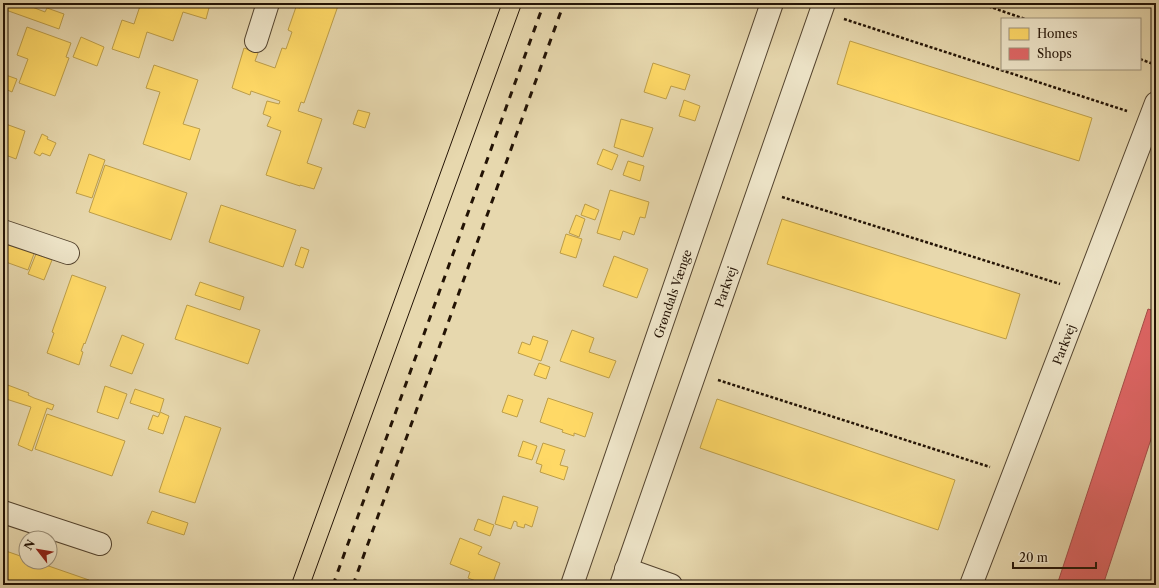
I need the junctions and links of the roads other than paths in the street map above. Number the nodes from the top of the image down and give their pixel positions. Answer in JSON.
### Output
{"nodes":[{"id":1,"x":268,"y":3,"type":"edge"},
{"id":2,"x":772,"y":3,"type":"edge"},
{"id":3,"x":823,"y":7,"type":"edge"},
{"id":4,"x":256,"y":41,"type":"dead end"},
{"id":5,"x":1153,"y":111,"type":"edge"},
{"id":6,"x":3,"y":231,"type":"edge"},
{"id":7,"x":68,"y":253,"type":"dead end"},
{"id":8,"x":3,"y":512,"type":"edge"},
{"id":9,"x":100,"y":544,"type":"dead end"},
{"id":10,"x":623,"y":577,"type":"edge"},
{"id":11,"x":572,"y":585,"type":"edge"},
{"id":12,"x":671,"y":585,"type":"edge"},
{"id":13,"x":971,"y":585,"type":"edge"}],
"edges":[{"from":1,"to":4,"type":"street"},
{"from":2,"to":11,"type":"street","name":"Grøndals Vænge"},
{"from":3,"to":10,"type":"street","name":"Parkvej"},
{"from":5,"to":13,"type":"street","name":"Parkvej"},
{"from":6,"to":7,"type":"street"},
{"from":8,"to":9,"type":"street"},
{"from":10,"to":12,"type":"street","name":"Parkvej"}]}
